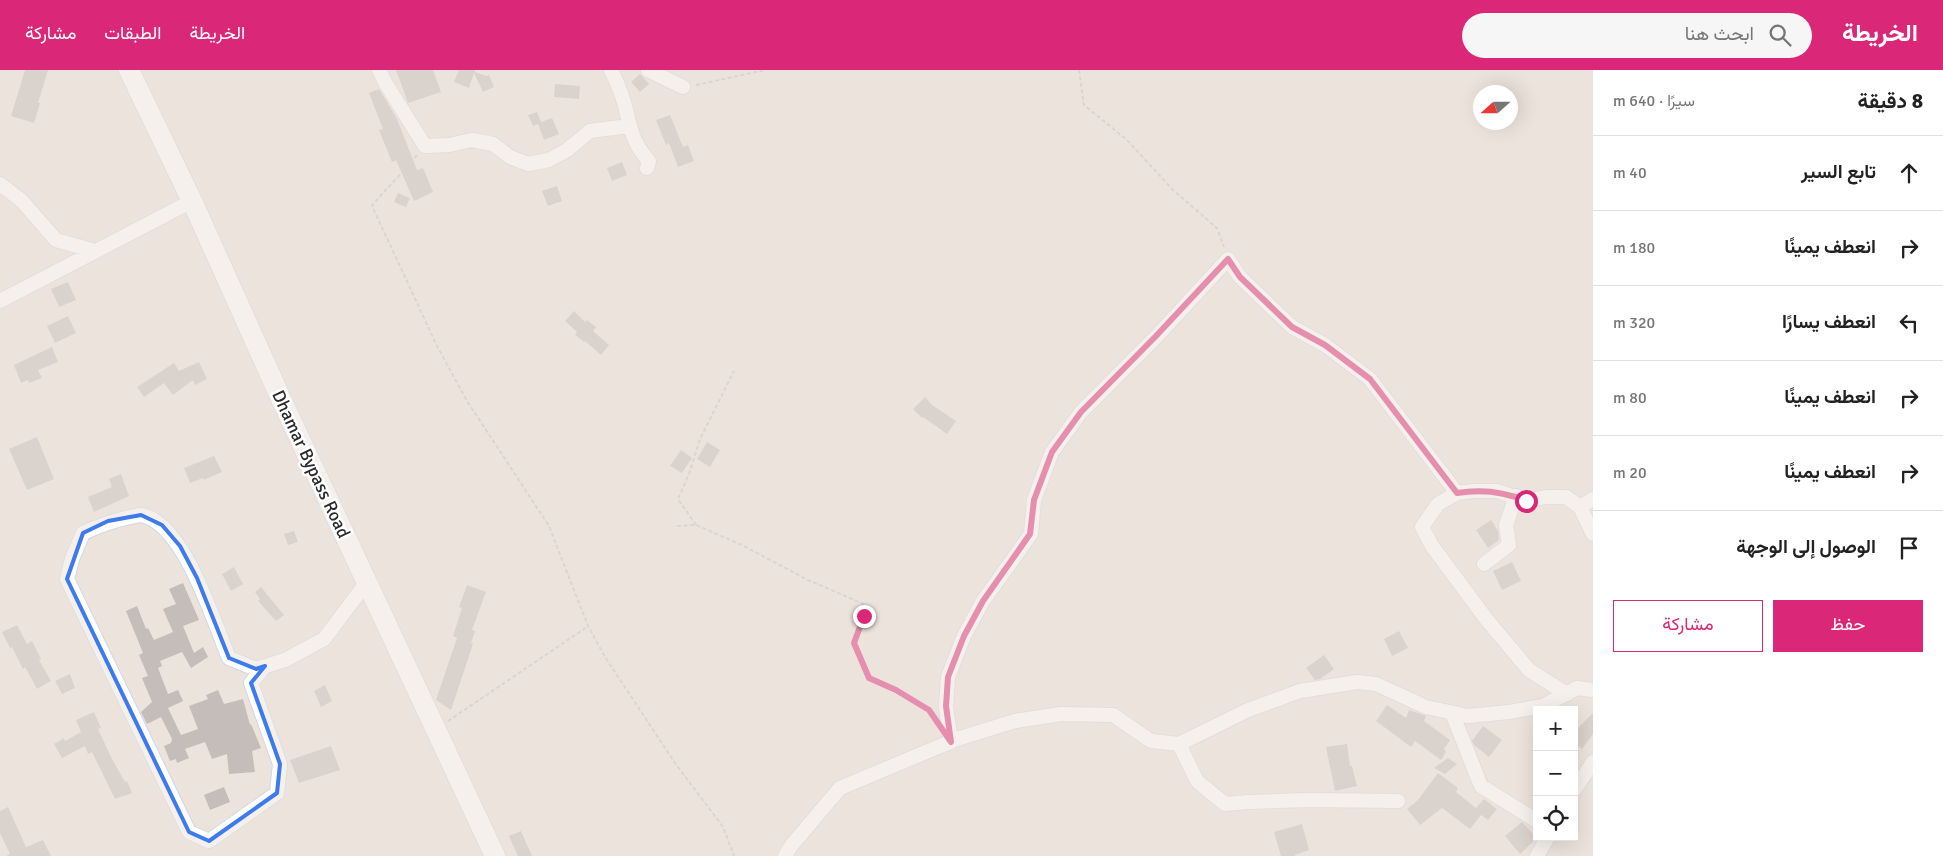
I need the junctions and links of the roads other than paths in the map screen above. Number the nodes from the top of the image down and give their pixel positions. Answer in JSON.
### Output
{"nodes":[{"id":1,"x":129,"y":70,"type":"edge"},
{"id":2,"x":379,"y":70,"type":"edge"},
{"id":3,"x":611,"y":70,"type":"edge"},
{"id":4,"x":648,"y":70,"type":"edge"},
{"id":5,"x":683,"y":87,"type":"road end"},
{"id":6,"x":629,"y":126,"type":"junction"},
{"id":7,"x":647,"y":168,"type":"dead end"},
{"id":8,"x":0,"y":184,"type":"edge"},
{"id":9,"x":192,"y":201,"type":"junction"},
{"id":10,"x":96,"y":251,"type":"junction"},
{"id":11,"x":0,"y":301,"type":"edge"},
{"id":12,"x":1457,"y":493,"type":"junction"},
{"id":13,"x":1516,"y":496,"type":"junction"},
{"id":14,"x":1593,"y":499,"type":"edge"},
{"id":15,"x":1580,"y":507,"type":"junction"},
{"id":16,"x":1593,"y":534,"type":"edge"},
{"id":17,"x":1484,"y":564,"type":"dead end"},
{"id":18,"x":367,"y":582,"type":"junction"},
{"id":19,"x":265,"y":666,"type":"junction"},
{"id":20,"x":1593,"y":690,"type":"edge"},
{"id":21,"x":1566,"y":694,"type":"junction"},
{"id":22,"x":1452,"y":713,"type":"junction"},
{"id":23,"x":951,"y":742,"type":"junction"},
{"id":24,"x":1179,"y":744,"type":"junction"},
{"id":25,"x":1593,"y":762,"type":"edge"},
{"id":26,"x":1578,"y":784,"type":"edge"},
{"id":27,"x":1398,"y":801,"type":"dead end"},
{"id":28,"x":1533,"y":818,"type":"edge"},
{"id":29,"x":1546,"y":841,"type":"edge"},
{"id":30,"x":495,"y":856,"type":"edge"},
{"id":31,"x":785,"y":856,"type":"edge"},
{"id":32,"x":1537,"y":856,"type":"edge"}],
"edges":[{"from":1,"to":9,"type":"main road","name":"Dhamar Bypass Road"},
{"from":2,"to":6,"type":"street"},
{"from":3,"to":6,"type":"street"},
{"from":4,"to":5,"type":"street"},
{"from":6,"to":7,"type":"street"},
{"from":8,"to":10,"type":"street"},
{"from":9,"to":10,"type":"street"},
{"from":9,"to":18,"type":"main road","name":"Dhamar Bypass Road"},
{"from":10,"to":11,"type":"street"},
{"from":12,"to":13,"type":"street"},
{"from":12,"to":21,"type":"street"},
{"from":12,"to":23,"type":"street"},
{"from":13,"to":15,"type":"street"},
{"from":13,"to":17,"type":"street"},
{"from":14,"to":15,"type":"street"},
{"from":15,"to":16,"type":"street"},
{"from":18,"to":19,"type":"street"},
{"from":18,"to":30,"type":"main road","name":"Dhamar Bypass Road"},
{"from":19,"to":19,"type":"street"},
{"from":20,"to":21,"type":"street"},
{"from":21,"to":22,"type":"street"},
{"from":22,"to":24,"type":"street"},
{"from":22,"to":28,"type":"street"},
{"from":23,"to":24,"type":"street"},
{"from":23,"to":31,"type":"street"},
{"from":24,"to":27,"type":"street"},
{"from":25,"to":26,"type":"street"},
{"from":29,"to":32,"type":"street"}]}
